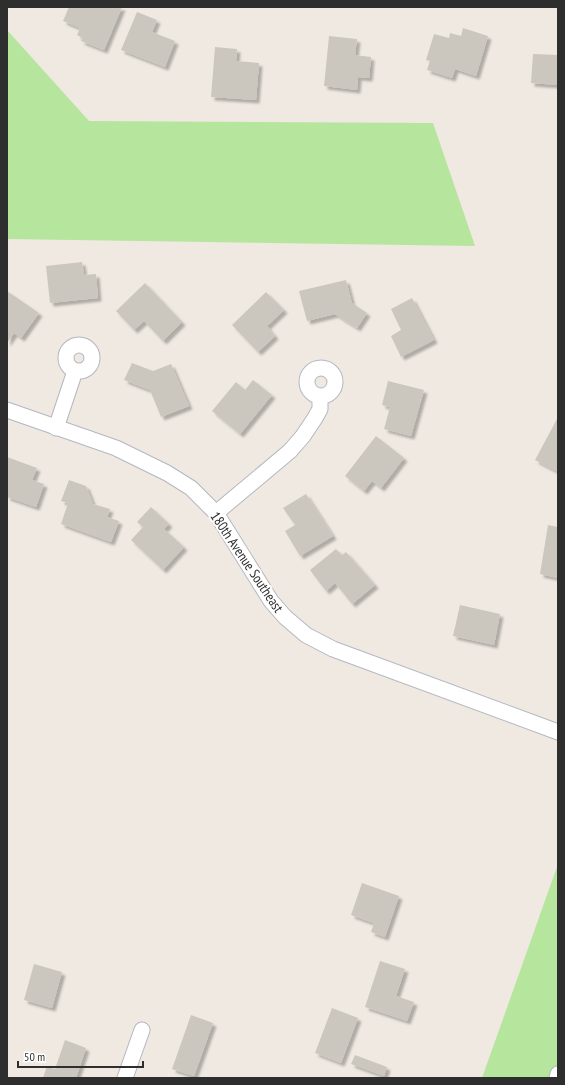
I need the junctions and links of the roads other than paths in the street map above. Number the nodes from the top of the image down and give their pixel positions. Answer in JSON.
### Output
{"nodes":[{"id":1,"x":75,"y":371,"type":"dead end"},
{"id":2,"x":320,"y":397,"type":"dead end"},
{"id":3,"x":7,"y":410,"type":"edge"},
{"id":4,"x":56,"y":428,"type":"junction"},
{"id":5,"x":216,"y":513,"type":"junction"},
{"id":6,"x":558,"y":732,"type":"edge"},
{"id":7,"x":142,"y":1030,"type":"dead end"},
{"id":8,"x":558,"y":1074,"type":"edge"},
{"id":9,"x":126,"y":1078,"type":"edge"},
{"id":10,"x":557,"y":1078,"type":"edge"}],
"edges":[{"from":1,"to":4,"type":"street"},
{"from":2,"to":5,"type":"street"},
{"from":3,"to":4,"type":"street","name":"180th Avenue Southeast"},
{"from":4,"to":5,"type":"street","name":"180th Avenue Southeast"},
{"from":5,"to":6,"type":"street","name":"180th Avenue Southeast"},
{"from":7,"to":9,"type":"street"},
{"from":8,"to":10,"type":"street"}]}
